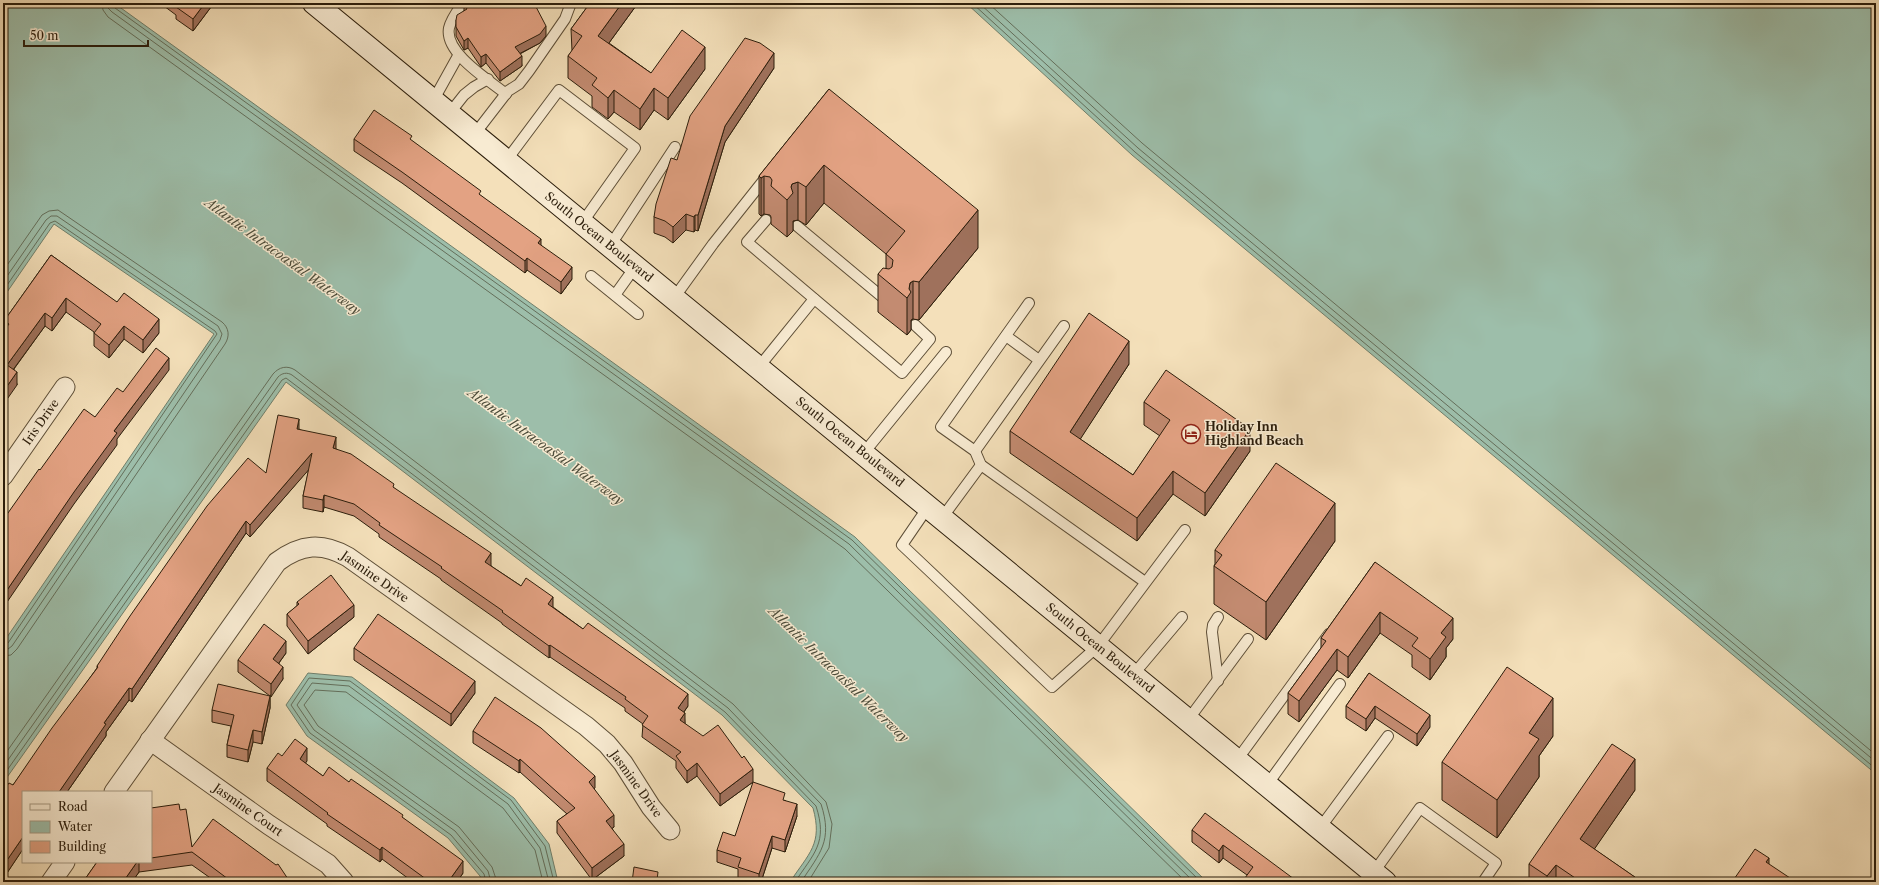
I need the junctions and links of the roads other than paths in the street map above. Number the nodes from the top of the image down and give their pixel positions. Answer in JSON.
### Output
{"nodes":[{"id":1,"x":314,"y":3,"type":"edge"},
{"id":2,"x":463,"y":3,"type":"edge"},
{"id":3,"x":571,"y":3,"type":"edge"},
{"id":4,"x":458,"y":56,"type":"junction"},
{"id":5,"x":488,"y":79,"type":"junction"},
{"id":6,"x":506,"y":94,"type":"junction"},
{"id":7,"x":433,"y":101,"type":"junction"},
{"id":8,"x":449,"y":114,"type":"junction"},
{"id":9,"x":474,"y":135,"type":"junction"},
{"id":10,"x":675,"y":147,"type":"dead end"},
{"id":11,"x":506,"y":161,"type":"junction"},
{"id":12,"x":772,"y":170,"type":"edge"},
{"id":13,"x":766,"y":220,"type":"dead end"},
{"id":14,"x":582,"y":223,"type":"junction"},
{"id":15,"x":797,"y":226,"type":"dead end"},
{"id":16,"x":610,"y":246,"type":"junction"},
{"id":17,"x":635,"y":267,"type":"junction"},
{"id":18,"x":591,"y":276,"type":"dead end"},
{"id":19,"x":615,"y":295,"type":"junction"},
{"id":20,"x":674,"y":298,"type":"junction"},
{"id":21,"x":814,"y":299,"type":"junction"},
{"id":22,"x":886,"y":301,"type":"edge"},
{"id":23,"x":1029,"y":303,"type":"dead end"},
{"id":24,"x":638,"y":314,"type":"dead end"},
{"id":25,"x":915,"y":325,"type":"dead end"},
{"id":26,"x":1064,"y":326,"type":"dead end"},
{"id":27,"x":1006,"y":336,"type":"junction"},
{"id":28,"x":946,"y":352,"type":"dead end"},
{"id":29,"x":1040,"y":360,"type":"junction"},
{"id":30,"x":758,"y":368,"type":"junction"},
{"id":31,"x":65,"y":387,"type":"dead end"},
{"id":32,"x":975,"y":451,"type":"junction"},
{"id":33,"x":863,"y":454,"type":"junction"},
{"id":34,"x":981,"y":465,"type":"junction"},
{"id":35,"x":3,"y":476,"type":"edge"},
{"id":36,"x":935,"y":513,"type":"junction"},
{"id":37,"x":1185,"y":530,"type":"dead end"},
{"id":38,"x":1145,"y":582,"type":"junction"},
{"id":39,"x":1218,"y":617,"type":"dead end"},
{"id":40,"x":1182,"y":618,"type":"dead end"},
{"id":41,"x":1334,"y":626,"type":"edge"},
{"id":42,"x":1248,"y":639,"type":"dead end"},
{"id":43,"x":1098,"y":646,"type":"junction"},
{"id":44,"x":1133,"y":675,"type":"junction"},
{"id":45,"x":1218,"y":681,"type":"junction"},
{"id":46,"x":1340,"y":684,"type":"dead end"},
{"id":47,"x":1188,"y":720,"type":"junction"},
{"id":48,"x":1388,"y":736,"type":"dead end"},
{"id":49,"x":150,"y":740,"type":"junction"},
{"id":50,"x":1238,"y":760,"type":"junction"},
{"id":51,"x":1267,"y":785,"type":"junction"},
{"id":52,"x":115,"y":791,"type":"edge"},
{"id":53,"x":1320,"y":828,"type":"junction"},
{"id":54,"x":670,"y":830,"type":"dead end"},
{"id":55,"x":64,"y":863,"type":"edge"},
{"id":56,"x":1380,"y":877,"type":"edge"},
{"id":57,"x":51,"y":882,"type":"edge"},
{"id":58,"x":344,"y":882,"type":"edge"},
{"id":59,"x":1483,"y":882,"type":"edge"}],
"edges":[{"from":1,"to":7,"type":"main road","name":"South Ocean Boulevard"},
{"from":2,"to":4,"type":"lane"},
{"from":3,"to":6,"type":"lane"},
{"from":4,"to":5,"type":"lane"},
{"from":4,"to":7,"type":"lane"},
{"from":5,"to":6,"type":"lane"},
{"from":5,"to":8,"type":"lane"},
{"from":6,"to":9,"type":"lane"},
{"from":7,"to":8,"type":"main road","name":"South Ocean Boulevard"},
{"from":8,"to":9,"type":"main road","name":"South Ocean Boulevard"},
{"from":9,"to":11,"type":"main road","name":"South Ocean Boulevard"},
{"from":10,"to":16,"type":"lane"},
{"from":11,"to":14,"type":"main road","name":"South Ocean Boulevard"},
{"from":11,"to":14,"type":"lane"},
{"from":12,"to":20,"type":"lane"},
{"from":13,"to":21,"type":"lane"},
{"from":14,"to":16,"type":"main road","name":"South Ocean Boulevard"},
{"from":15,"to":22,"type":"lane"},
{"from":16,"to":17,"type":"main road","name":"South Ocean Boulevard"},
{"from":17,"to":19,"type":"lane"},
{"from":17,"to":20,"type":"main road","name":"South Ocean Boulevard"},
{"from":18,"to":19,"type":"lane"},
{"from":19,"to":24,"type":"lane"},
{"from":20,"to":30,"type":"main road","name":"South Ocean Boulevard"},
{"from":21,"to":25,"type":"lane"},
{"from":21,"to":30,"type":"lane"},
{"from":23,"to":27,"type":"lane"},
{"from":26,"to":29,"type":"lane"},
{"from":27,"to":29,"type":"lane"},
{"from":27,"to":32,"type":"lane"},
{"from":28,"to":33,"type":"lane"},
{"from":29,"to":32,"type":"lane"},
{"from":30,"to":33,"type":"main road","name":"South Ocean Boulevard"},
{"from":31,"to":35,"type":"street","name":"Iris Drive"},
{"from":32,"to":34,"type":"lane"},
{"from":33,"to":36,"type":"main road","name":"South Ocean Boulevard"},
{"from":34,"to":36,"type":"lane"},
{"from":34,"to":38,"type":"lane"},
{"from":36,"to":43,"type":"main road","name":"South Ocean Boulevard"},
{"from":36,"to":43,"type":"lane"},
{"from":37,"to":38,"type":"lane"},
{"from":38,"to":43,"type":"lane"},
{"from":39,"to":45,"type":"lane"},
{"from":40,"to":44,"type":"lane"},
{"from":41,"to":50,"type":"lane"},
{"from":42,"to":45,"type":"lane"},
{"from":43,"to":44,"type":"main road","name":"South Ocean Boulevard"},
{"from":44,"to":47,"type":"main road","name":"South Ocean Boulevard"},
{"from":45,"to":47,"type":"lane"},
{"from":46,"to":51,"type":"lane"},
{"from":47,"to":50,"type":"main road","name":"South Ocean Boulevard"},
{"from":48,"to":53,"type":"lane"},
{"from":49,"to":52,"type":"street","name":"Jasmine Drive"},
{"from":49,"to":54,"type":"street","name":"Jasmine Drive"},
{"from":49,"to":58,"type":"street","name":"Jasmine Court"},
{"from":50,"to":51,"type":"main road","name":"South Ocean Boulevard"},
{"from":51,"to":53,"type":"main road","name":"South Ocean Boulevard"},
{"from":53,"to":56,"type":"main road","name":"South Ocean Boulevard"},
{"from":55,"to":57,"type":"street"},
{"from":56,"to":59,"type":"lane"}]}
